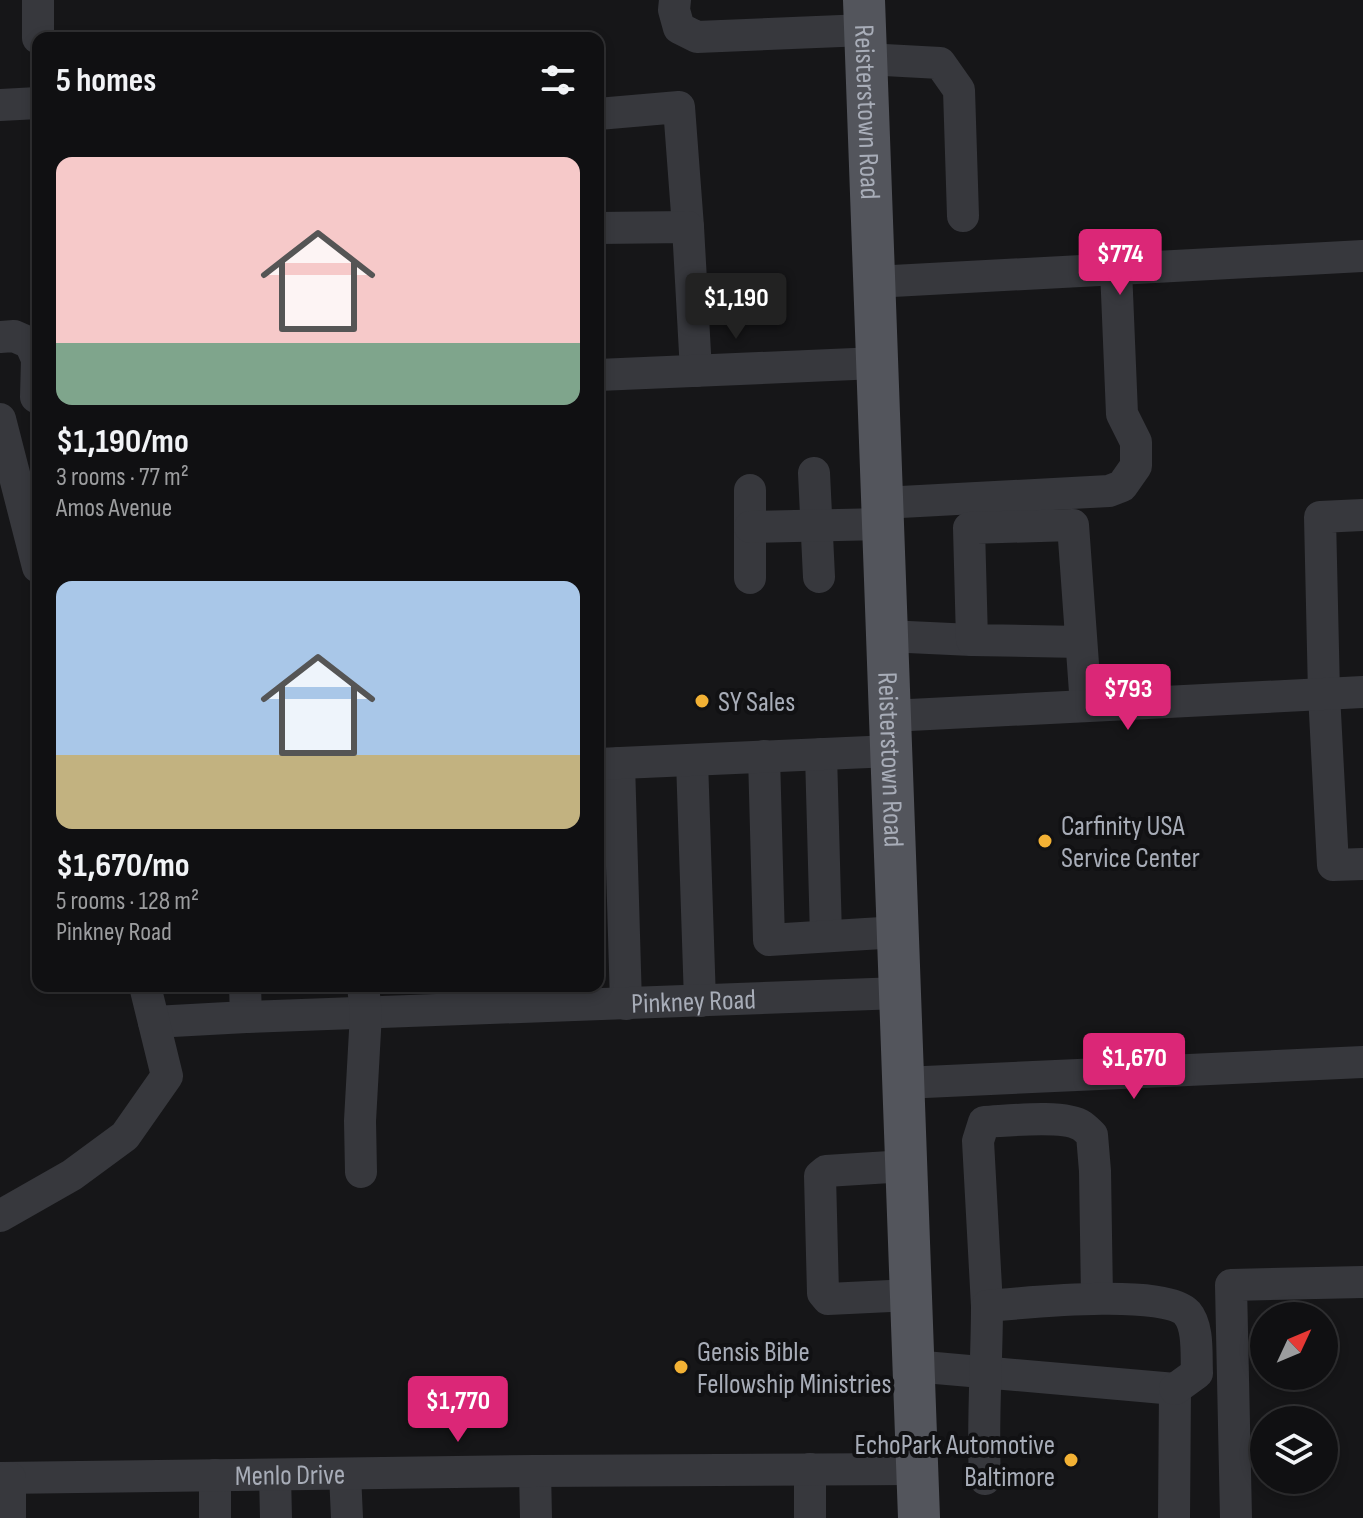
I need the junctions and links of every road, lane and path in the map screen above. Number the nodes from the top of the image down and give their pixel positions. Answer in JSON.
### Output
{"nodes":[{"id":1,"x":38,"y":0,"type":"edge"},
{"id":2,"x":675,"y":0,"type":"edge"},
{"id":3,"x":865,"y":30,"type":"edge"},
{"id":4,"x":38,"y":32,"type":"edge"},
{"id":5,"x":32,"y":103,"type":"edge"},
{"id":6,"x":0,"y":105,"type":"edge"},
{"id":7,"x":604,"y":113,"type":"edge"},
{"id":8,"x":963,"y":216,"type":"dead end"},
{"id":9,"x":688,"y":227,"type":"junction"},
{"id":10,"x":604,"y":228,"type":"edge"},
{"id":11,"x":1363,"y":256,"type":"edge"},
{"id":12,"x":1116,"y":269,"type":"junction"},
{"id":13,"x":874,"y":282,"type":"junction"},
{"id":14,"x":0,"y":337,"type":"edge"},
{"id":15,"x":32,"y":348,"type":"edge"},
{"id":16,"x":877,"y":363,"type":"junction"},
{"id":17,"x":696,"y":371,"type":"junction"},
{"id":18,"x":604,"y":375,"type":"edge"},
{"id":19,"x":32,"y":397,"type":"edge"},
{"id":20,"x":0,"y":399,"type":"edge"},
{"id":21,"x":2,"y":437,"type":"edge"},
{"id":22,"x":814,"y":473,"type":"dead end"},
{"id":23,"x":750,"y":490,"type":"dead end"},
{"id":24,"x":883,"y":514,"type":"junction"},
{"id":25,"x":1363,"y":515,"type":"edge"},
{"id":26,"x":816,"y":525,"type":"junction"},
{"id":27,"x":750,"y":527,"type":"junction"},
{"id":28,"x":32,"y":545,"type":"edge"},
{"id":29,"x":819,"y":577,"type":"dead end"},
{"id":30,"x":750,"y":578,"type":"dead end"},
{"id":31,"x":887,"y":636,"type":"junction"},
{"id":32,"x":972,"y":640,"type":"junction"},
{"id":33,"x":1081,"y":642,"type":"junction"},
{"id":34,"x":1363,"y":692,"type":"edge"},
{"id":35,"x":1324,"y":694,"type":"junction"},
{"id":36,"x":1086,"y":706,"type":"junction"},
{"id":37,"x":890,"y":733,"type":"junction"},
{"id":38,"x":821,"y":754,"type":"junction"},
{"id":39,"x":764,"y":756,"type":"junction"},
{"id":40,"x":692,"y":760,"type":"junction"},
{"id":41,"x":609,"y":763,"type":"edge"},
{"id":42,"x":1363,"y":864,"type":"edge"},
{"id":43,"x":898,"y":932,"type":"junction"},
{"id":44,"x":826,"y":936,"type":"junction"},
{"id":45,"x":146,"y":992,"type":"edge"},
{"id":46,"x":900,"y":993,"type":"junction"},
{"id":47,"x":575,"y":996,"type":"edge"},
{"id":48,"x":534,"y":997,"type":"edge"},
{"id":49,"x":364,"y":999,"type":"edge"},
{"id":50,"x":700,"y":1001,"type":"junction"},
{"id":51,"x":246,"y":1002,"type":"edge"},
{"id":52,"x":626,"y":1004,"type":"junction"},
{"id":53,"x":154,"y":1022,"type":"junction"},
{"id":54,"x":1363,"y":1062,"type":"edge"},
{"id":55,"x":903,"y":1083,"type":"junction"},
{"id":56,"x":906,"y":1166,"type":"junction"},
{"id":57,"x":361,"y":1172,"type":"dead end"},
{"id":58,"x":0,"y":1216,"type":"edge"},
{"id":59,"x":1363,"y":1282,"type":"edge"},
{"id":60,"x":911,"y":1295,"type":"junction"},
{"id":61,"x":1097,"y":1298,"type":"junction"},
{"id":62,"x":987,"y":1306,"type":"junction"},
{"id":63,"x":913,"y":1366,"type":"junction"},
{"id":64,"x":987,"y":1372,"type":"junction"},
{"id":65,"x":1175,"y":1389,"type":"junction"},
{"id":66,"x":810,"y":1469,"type":"junction"},
{"id":67,"x":917,"y":1469,"type":"junction"},
{"id":68,"x":535,"y":1471,"type":"junction"},
{"id":69,"x":345,"y":1474,"type":"junction"},
{"id":70,"x":215,"y":1475,"type":"junction"},
{"id":71,"x":275,"y":1475,"type":"junction"},
{"id":72,"x":5,"y":1478,"type":"edge"},
{"id":73,"x":985,"y":1479,"type":"dead end"},
{"id":74,"x":10,"y":1518,"type":"edge"},
{"id":75,"x":215,"y":1518,"type":"edge"},
{"id":76,"x":276,"y":1518,"type":"edge"},
{"id":77,"x":347,"y":1518,"type":"edge"},
{"id":78,"x":536,"y":1518,"type":"edge"},
{"id":79,"x":810,"y":1518,"type":"edge"},
{"id":80,"x":919,"y":1518,"type":"edge"},
{"id":81,"x":1174,"y":1518,"type":"edge"},
{"id":82,"x":1236,"y":1518,"type":"edge"}],
"edges":[{"from":1,"to":4,"type":"street"},
{"from":2,"to":3,"type":"street"},
{"from":3,"to":8,"type":"street"},
{"from":3,"to":13,"type":"main road","name":"Reisterstown Road"},
{"from":5,"to":6,"type":"street"},
{"from":7,"to":9,"type":"street"},
{"from":9,"to":10,"type":"street"},
{"from":9,"to":17,"type":"street"},
{"from":11,"to":12,"type":"street"},
{"from":12,"to":13,"type":"street"},
{"from":12,"to":24,"type":"street"},
{"from":13,"to":16,"type":"main road","name":"Reisterstown Road"},
{"from":14,"to":15,"type":"street"},
{"from":16,"to":17,"type":"street"},
{"from":16,"to":24,"type":"main road","name":"Reisterstown Road"},
{"from":17,"to":18,"type":"street"},
{"from":19,"to":20,"type":"street"},
{"from":21,"to":28,"type":"street"},
{"from":22,"to":26,"type":"street"},
{"from":23,"to":27,"type":"street"},
{"from":24,"to":26,"type":"street"},
{"from":24,"to":31,"type":"main road","name":"Reisterstown Road"},
{"from":25,"to":35,"type":"street"},
{"from":26,"to":27,"type":"street"},
{"from":26,"to":29,"type":"street"},
{"from":27,"to":30,"type":"street"},
{"from":31,"to":32,"type":"street"},
{"from":31,"to":37,"type":"main road","name":"Reisterstown Road"},
{"from":32,"to":33,"type":"street"},
{"from":32,"to":33,"type":"street"},
{"from":33,"to":36,"type":"street"},
{"from":34,"to":35,"type":"street"},
{"from":35,"to":36,"type":"street"},
{"from":35,"to":42,"type":"street"},
{"from":36,"to":37,"type":"street"},
{"from":37,"to":38,"type":"street"},
{"from":37,"to":43,"type":"main road","name":"Reisterstown Road"},
{"from":38,"to":39,"type":"street"},
{"from":38,"to":44,"type":"street"},
{"from":39,"to":40,"type":"street"},
{"from":39,"to":44,"type":"street"},
{"from":40,"to":41,"type":"street"},
{"from":40,"to":50,"type":"street"},
{"from":41,"to":52,"type":"street"},
{"from":43,"to":44,"type":"street"},
{"from":43,"to":46,"type":"main road","name":"Reisterstown Road"},
{"from":45,"to":53,"type":"street"},
{"from":46,"to":50,"type":"street","name":"Pinkney Road"},
{"from":46,"to":55,"type":"main road","name":"Reisterstown Road"},
{"from":47,"to":48,"type":"street","name":"Pinkney Road"},
{"from":47,"to":52,"type":"street","name":"Pinkney Road"},
{"from":48,"to":49,"type":"street","name":"Pinkney Road"},
{"from":49,"to":51,"type":"street","name":"Pinkney Road"},
{"from":49,"to":57,"type":"street"},
{"from":50,"to":52,"type":"street","name":"Pinkney Road"},
{"from":51,"to":53,"type":"street","name":"Pinkney Road"},
{"from":53,"to":58,"type":"street"},
{"from":54,"to":55,"type":"street"},
{"from":55,"to":56,"type":"main road","name":"Reisterstown Road"},
{"from":56,"to":60,"type":"main road","name":"Reisterstown Road"},
{"from":56,"to":60,"type":"street"},
{"from":59,"to":82,"type":"street"},
{"from":60,"to":63,"type":"main road","name":"Reisterstown Road"},
{"from":61,"to":62,"type":"street"},
{"from":61,"to":62,"type":"street"},
{"from":61,"to":65,"type":"street"},
{"from":62,"to":64,"type":"street"},
{"from":63,"to":64,"type":"street"},
{"from":63,"to":67,"type":"main road","name":"Reisterstown Road"},
{"from":64,"to":65,"type":"street"},
{"from":64,"to":73,"type":"street"},
{"from":65,"to":81,"type":"street"},
{"from":66,"to":67,"type":"street","name":"Menlo Drive"},
{"from":66,"to":68,"type":"street","name":"Menlo Drive"},
{"from":66,"to":79,"type":"street"},
{"from":67,"to":80,"type":"main road","name":"Reisterstown Road"},
{"from":68,"to":69,"type":"street","name":"Menlo Drive"},
{"from":68,"to":78,"type":"street"},
{"from":69,"to":71,"type":"street","name":"Menlo Drive"},
{"from":69,"to":77,"type":"street"},
{"from":70,"to":71,"type":"street","name":"Menlo Drive"},
{"from":70,"to":72,"type":"street","name":"Menlo Drive"},
{"from":70,"to":75,"type":"street"},
{"from":71,"to":76,"type":"street"},
{"from":72,"to":74,"type":"street"}]}
